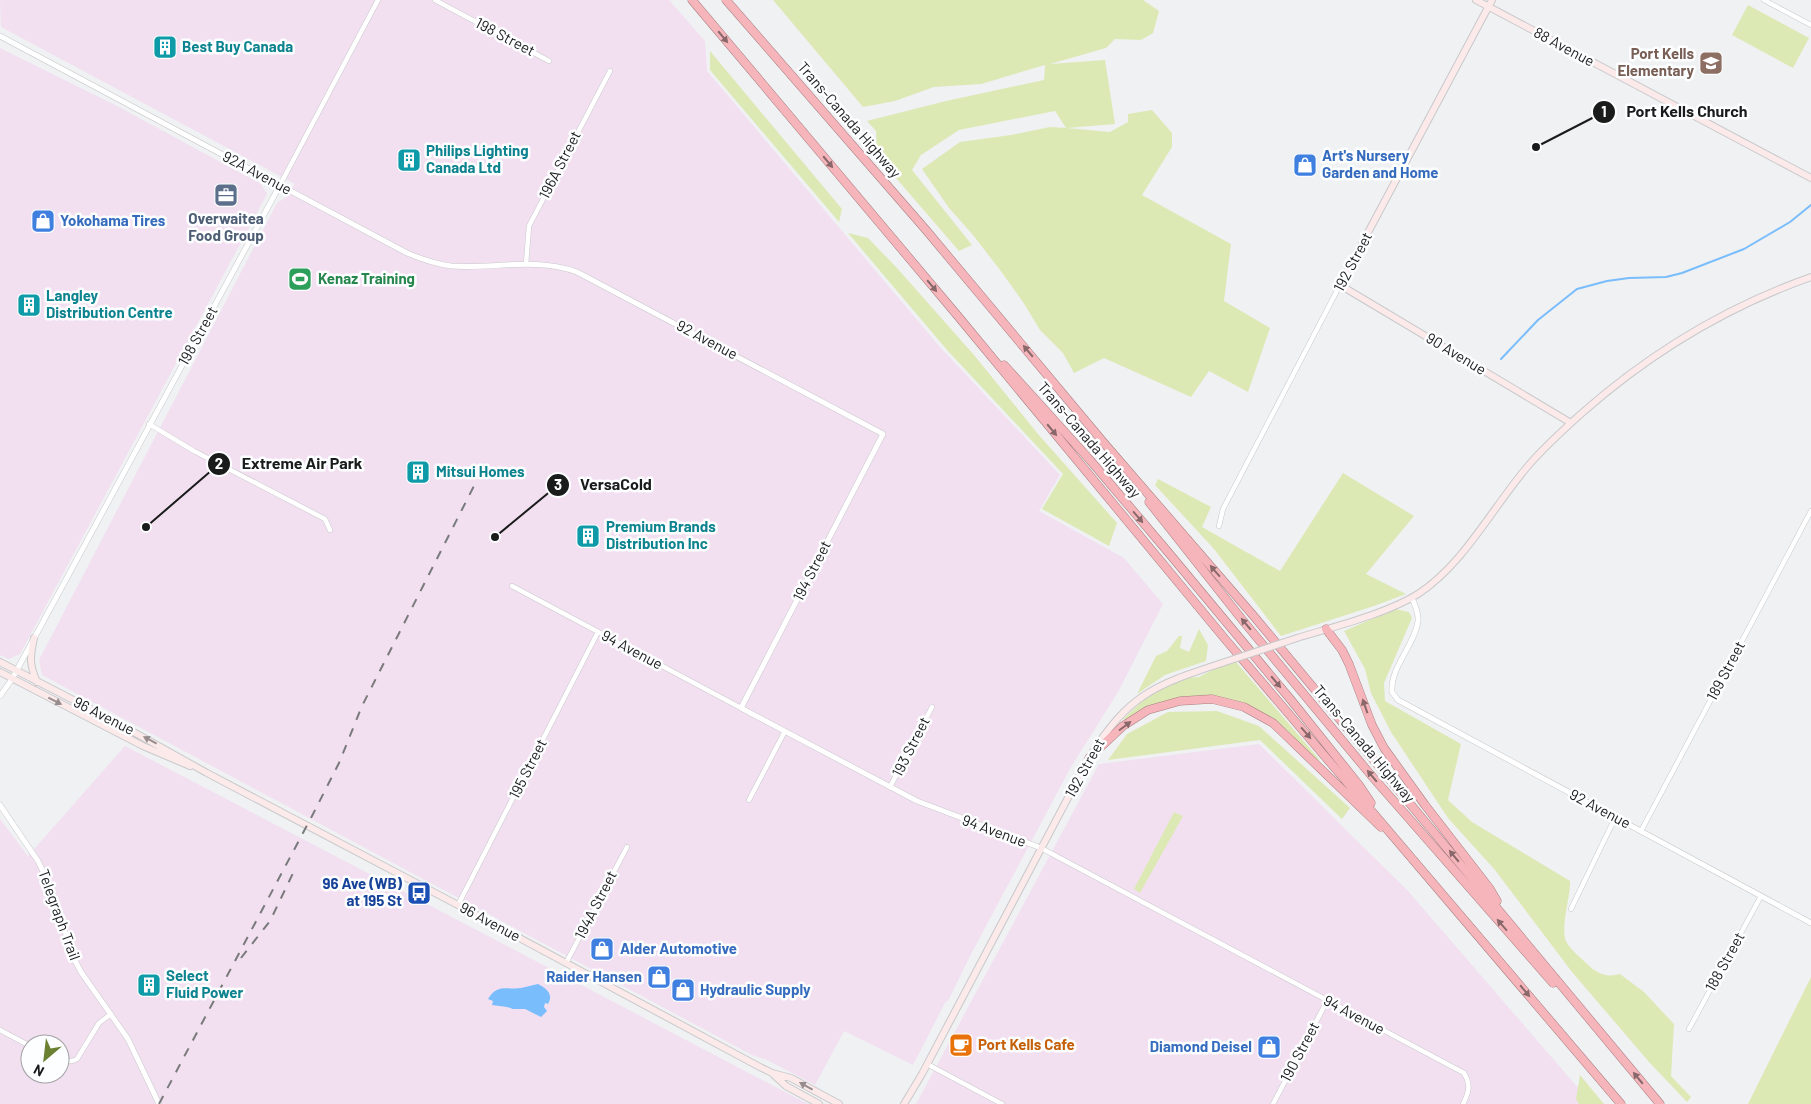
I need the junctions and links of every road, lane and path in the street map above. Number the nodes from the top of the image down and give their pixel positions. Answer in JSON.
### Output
{"nodes":[{"id":1,"x":378,"y":0,"type":"edge"},
{"id":2,"x":435,"y":0,"type":"edge"},
{"id":3,"x":692,"y":0,"type":"edge"},
{"id":4,"x":728,"y":0,"type":"edge"},
{"id":5,"x":1476,"y":0,"type":"edge"},
{"id":6,"x":1764,"y":0,"type":"edge"},
{"id":7,"x":1490,"y":3,"type":"edge"},
{"id":8,"x":1811,"y":25,"type":"edge"},
{"id":9,"x":0,"y":36,"type":"edge"},
{"id":10,"x":549,"y":61,"type":"dead end"},
{"id":11,"x":610,"y":71,"type":"dead end"},
{"id":12,"x":1811,"y":178,"type":"edge"},
{"id":13,"x":280,"y":185,"type":"junction"},
{"id":14,"x":526,"y":264,"type":"junction"},
{"id":15,"x":1811,"y":277,"type":"edge"},
{"id":16,"x":1340,"y":284,"type":"junction"},
{"id":17,"x":1571,"y":423,"type":"junction"},
{"id":18,"x":149,"y":424,"type":"junction"},
{"id":19,"x":883,"y":434,"type":"joint"},
{"id":20,"x":1104,"y":442,"type":"junction"},
{"id":21,"x":1811,"y":511,"type":"edge"},
{"id":22,"x":1219,"y":526,"type":"dead end"},
{"id":23,"x":330,"y":530,"type":"dead end"},
{"id":24,"x":512,"y":586,"type":"dead end"},
{"id":25,"x":1412,"y":598,"type":"junction"},
{"id":26,"x":1326,"y":629,"type":"junction"},
{"id":27,"x":598,"y":632,"type":"junction"},
{"id":28,"x":34,"y":638,"type":"junction"},
{"id":29,"x":0,"y":662,"type":"edge"},
{"id":30,"x":16,"y":671,"type":"junction"},
{"id":31,"x":0,"y":672,"type":"edge"},
{"id":32,"x":12,"y":679,"type":"junction"},
{"id":33,"x":37,"y":682,"type":"junction"},
{"id":34,"x":0,"y":696,"type":"edge"},
{"id":35,"x":932,"y":707,"type":"dead end"},
{"id":36,"x":741,"y":708,"type":"junction"},
{"id":37,"x":784,"y":731,"type":"junction"},
{"id":38,"x":1089,"y":758,"type":"junction"},
{"id":39,"x":207,"y":773,"type":"junction"},
{"id":40,"x":890,"y":787,"type":"junction"},
{"id":41,"x":749,"y":800,"type":"dead end"},
{"id":42,"x":1,"y":808,"type":"edge"},
{"id":43,"x":1615,"y":818,"type":"junction"},
{"id":44,"x":1641,"y":831,"type":"junction"},
{"id":45,"x":626,"y":847,"type":"dead end"},
{"id":46,"x":1041,"y":848,"type":"junction"},
{"id":47,"x":1413,"y":858,"type":"junction"},
{"id":48,"x":1761,"y":896,"type":"junction"},
{"id":49,"x":458,"y":905,"type":"junction"},
{"id":50,"x":1571,"y":909,"type":"dead end"},
{"id":51,"x":1508,"y":920,"type":"junction"},
{"id":52,"x":1811,"y":923,"type":"edge"},
{"id":53,"x":566,"y":963,"type":"junction"},
{"id":54,"x":1327,"y":1001,"type":"junction"},
{"id":55,"x":111,"y":1014,"type":"junction"},
{"id":56,"x":1689,"y":1029,"type":"dead end"},
{"id":57,"x":0,"y":1030,"type":"edge"},
{"id":58,"x":20,"y":1041,"type":"edge"},
{"id":59,"x":1616,"y":1052,"type":"junction"},
{"id":60,"x":70,"y":1061,"type":"edge"},
{"id":61,"x":926,"y":1064,"type":"junction"},
{"id":62,"x":772,"y":1073,"type":"junction"},
{"id":63,"x":159,"y":1104,"type":"edge"},
{"id":64,"x":819,"y":1104,"type":"edge"},
{"id":65,"x":839,"y":1104,"type":"edge"},
{"id":66,"x":904,"y":1104,"type":"edge"},
{"id":67,"x":1002,"y":1104,"type":"edge"},
{"id":68,"x":1273,"y":1104,"type":"edge"},
{"id":69,"x":1462,"y":1104,"type":"edge"},
{"id":70,"x":1620,"y":1104,"type":"edge"},
{"id":71,"x":1660,"y":1104,"type":"edge"}],
"edges":[{"from":1,"to":13,"type":"street","name":"198 Street"},
{"from":2,"to":10,"type":"street","name":"198 Street"},
{"from":3,"to":47,"type":"highway","name":"Trans-Canada Highway","one_way":true},
{"from":20,"to":4,"type":"highway","name":"Trans-Canada Highway","one_way":true},
{"from":5,"to":7,"type":"main road","name":"88 Avenue"},
{"from":6,"to":8,"type":"street"},
{"from":7,"to":12,"type":"main road","name":"88 Avenue"},
{"from":7,"to":16,"type":"main road","name":"192 Street"},
{"from":9,"to":13,"type":"street","name":"92A Avenue"},
{"from":11,"to":14,"type":"street","name":"196A Street"},
{"from":13,"to":14,"type":"street","name":"92A Avenue"},
{"from":13,"to":18,"type":"street","name":"198 Street"},
{"from":14,"to":19,"type":"street","name":"92 Avenue"},
{"from":15,"to":17,"type":"main road","name":"192 Street"},
{"from":16,"to":17,"type":"main road","name":"90 Avenue"},
{"from":16,"to":22,"type":"street","name":"192 Street"},
{"from":17,"to":25,"type":"main road","name":"192 Street"},
{"from":18,"to":23,"type":"street"},
{"from":18,"to":28,"type":"street","name":"198 Street"},
{"from":19,"to":36,"type":"street","name":"194 Street"},
{"from":51,"to":20,"type":"highway","name":"Trans-Canada Highway","one_way":true},
{"from":59,"to":20,"type":"highway","name":"Trans-Canada Highway","one_way":true},
{"from":21,"to":44,"type":"street","name":"189 Street"},
{"from":24,"to":27,"type":"street","name":"94 Avenue"},
{"from":25,"to":26,"type":"main road","name":"192 Street"},
{"from":25,"to":43,"type":"street","name":"92 Avenue"},
{"from":26,"to":38,"type":"main road","name":"192 Street","bridge":true},
{"from":51,"to":26,"type":"highway","one_way":true},
{"from":27,"to":36,"type":"street","name":"94 Avenue"},
{"from":27,"to":49,"type":"street","name":"195 Street"},
{"from":28,"to":30,"type":"street","name":"198 Street"},
{"from":28,"to":33,"type":"main road"},
{"from":29,"to":30,"type":"main road","name":"96 Avenue"},
{"from":30,"to":32,"type":"street"},
{"from":30,"to":33,"type":"main road","name":"96 Avenue"},
{"from":31,"to":32,"type":"main road","name":"96 Avenue"},
{"from":32,"to":34,"type":"street"},
{"from":32,"to":39,"type":"main road","name":"96 Avenue","one_way":true},
{"from":39,"to":33,"type":"main road","name":"96 Avenue","one_way":true},
{"from":35,"to":40,"type":"street","name":"193 Street"},
{"from":36,"to":37,"type":"street","name":"94 Avenue"},
{"from":37,"to":40,"type":"street","name":"94 Avenue"},
{"from":37,"to":41,"type":"street"},
{"from":38,"to":46,"type":"main road","name":"192 Street"},
{"from":38,"to":47,"type":"highway","one_way":true},
{"from":39,"to":49,"type":"main road","name":"96 Avenue"},
{"from":40,"to":46,"type":"street","name":"94 Avenue"},
{"from":42,"to":55,"type":"street","name":"Telegraph Trail"},
{"from":43,"to":44,"type":"street","name":"92 Avenue"},
{"from":43,"to":50,"type":"street"},
{"from":44,"to":48,"type":"street","name":"92 Avenue"},
{"from":45,"to":53,"type":"street","name":"194A Street"},
{"from":46,"to":54,"type":"street","name":"94 Avenue"},
{"from":46,"to":61,"type":"main road","name":"192 Street"},
{"from":47,"to":70,"type":"highway","name":"Trans-Canada Highway","one_way":true},
{"from":48,"to":52,"type":"street","name":"92 Avenue"},
{"from":48,"to":56,"type":"street","name":"188 Street"},
{"from":49,"to":53,"type":"main road","name":"96 Avenue"},
{"from":51,"to":59,"type":"highway","name":"Trans-Canada Highway"},
{"from":53,"to":62,"type":"main road","name":"96 Avenue"},
{"from":54,"to":68,"type":"street","name":"190 Street"},
{"from":54,"to":69,"type":"street","name":"94 Avenue"},
{"from":55,"to":60,"type":"street"},
{"from":55,"to":63,"type":"street","name":"Telegraph Trail"},
{"from":57,"to":58,"type":"street"},
{"from":71,"to":59,"type":"highway","name":"Trans-Canada Highway","one_way":true},
{"from":61,"to":66,"type":"main road","name":"192 Street"},
{"from":61,"to":67,"type":"street"},
{"from":62,"to":64,"type":"main road","name":"96 Avenue"},
{"from":65,"to":62,"type":"main road","name":"96 Avenue","one_way":true}]}
